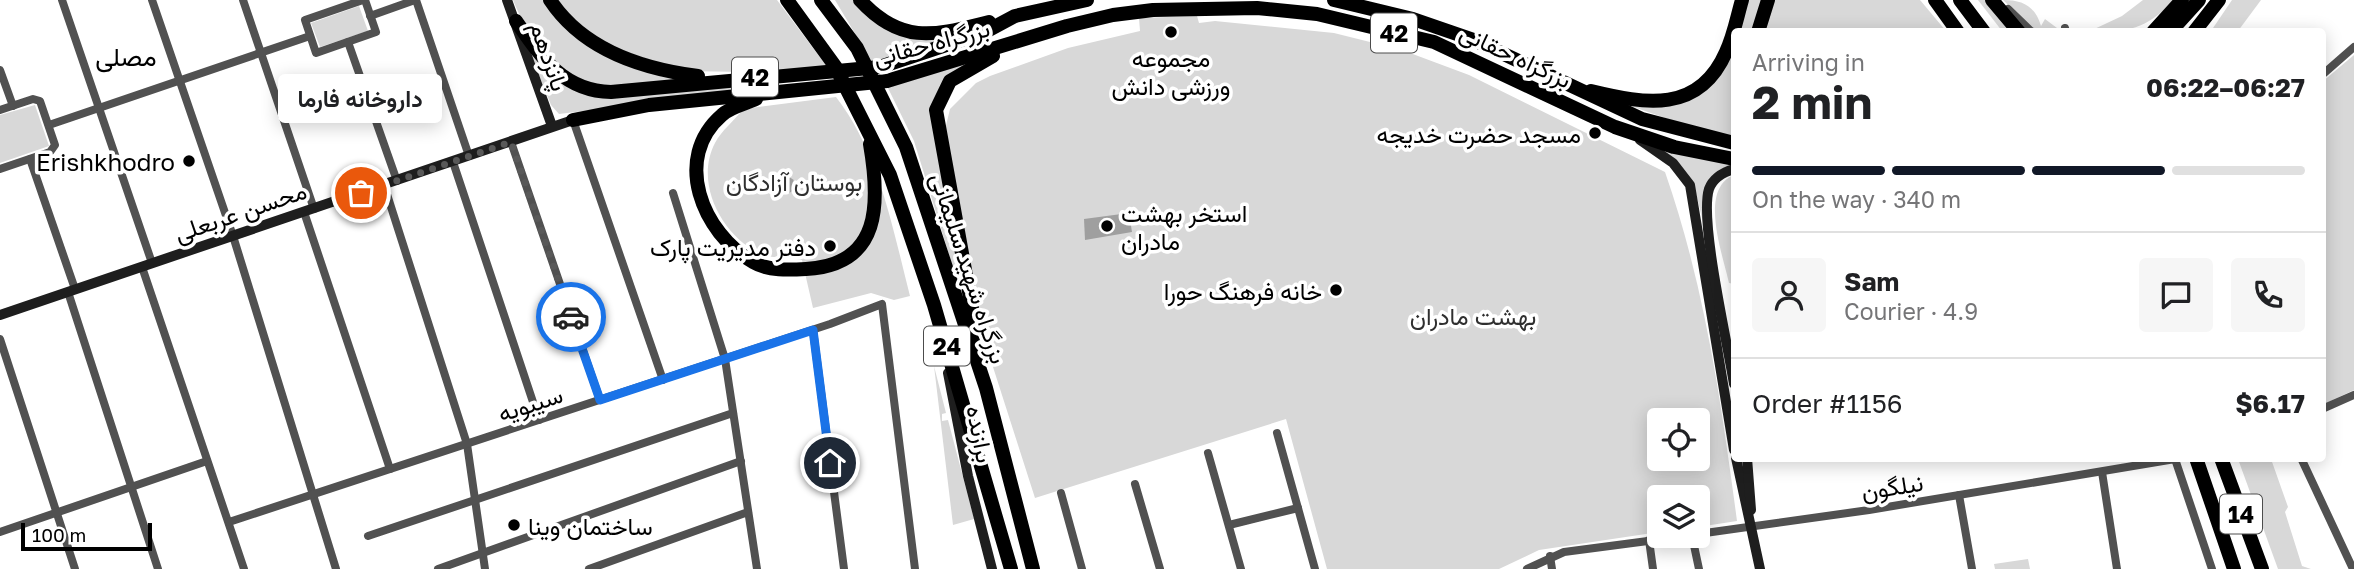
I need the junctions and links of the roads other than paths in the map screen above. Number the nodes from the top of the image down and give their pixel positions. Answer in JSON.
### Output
{"nodes":[{"id":1,"x":62,"y":0,"type":"edge"},
{"id":2,"x":152,"y":0,"type":"edge"},
{"id":3,"x":243,"y":0,"type":"edge"},
{"id":4,"x":364,"y":0,"type":"edge"},
{"id":5,"x":415,"y":0,"type":"edge"},
{"id":6,"x":507,"y":0,"type":"edge"},
{"id":7,"x":550,"y":0,"type":"edge"},
{"id":8,"x":784,"y":0,"type":"edge"},
{"id":9,"x":821,"y":0,"type":"edge"},
{"id":10,"x":831,"y":0,"type":"edge"},
{"id":11,"x":860,"y":0,"type":"edge"},
{"id":12,"x":1087,"y":0,"type":"edge"},
{"id":13,"x":1334,"y":0,"type":"edge"},
{"id":14,"x":1742,"y":0,"type":"edge"},
{"id":15,"x":1768,"y":0,"type":"edge"},
{"id":16,"x":1923,"y":0,"type":"edge"},
{"id":17,"x":1935,"y":0,"type":"edge"},
{"id":18,"x":1960,"y":0,"type":"edge"},
{"id":19,"x":1992,"y":0,"type":"edge"},
{"id":20,"x":2000,"y":0,"type":"edge"},
{"id":21,"x":2182,"y":0,"type":"edge"},
{"id":22,"x":2199,"y":0,"type":"edge"},
{"id":23,"x":2220,"y":0,"type":"edge"},
{"id":24,"x":335,"y":4,"type":"edge"},
{"id":25,"x":370,"y":16,"type":"junction"},
{"id":26,"x":1015,"y":16,"type":"junction"},
{"id":27,"x":1948,"y":18,"type":"junction"},
{"id":28,"x":516,"y":21,"type":"junction"},
{"id":29,"x":1733,"y":28,"type":"edge"},
{"id":30,"x":1759,"y":28,"type":"edge"},
{"id":31,"x":1955,"y":28,"type":"edge"},
{"id":32,"x":1981,"y":28,"type":"edge"},
{"id":33,"x":2016,"y":28,"type":"edge"},
{"id":34,"x":2028,"y":28,"type":"edge"},
{"id":35,"x":2157,"y":28,"type":"edge"},
{"id":36,"x":2174,"y":28,"type":"edge"},
{"id":37,"x":2197,"y":28,"type":"edge"},
{"id":38,"x":2203,"y":28,"type":"edge"},
{"id":39,"x":1731,"y":34,"type":"edge"},
{"id":40,"x":310,"y":36,"type":"junction"},
{"id":41,"x":1036,"y":36,"type":"junction"},
{"id":42,"x":348,"y":42,"type":"junction"},
{"id":43,"x":2354,"y":47,"type":"edge"},
{"id":44,"x":857,"y":48,"type":"junction"},
{"id":45,"x":261,"y":53,"type":"junction"},
{"id":46,"x":0,"y":70,"type":"edge"},
{"id":47,"x":2326,"y":72,"type":"edge"},
{"id":48,"x":738,"y":78,"type":"junction"},
{"id":49,"x":180,"y":81,"type":"junction"},
{"id":50,"x":1579,"y":89,"type":"junction"},
{"id":51,"x":765,"y":95,"type":"junction"},
{"id":52,"x":13,"y":106,"type":"junction"},
{"id":53,"x":99,"y":108,"type":"junction"},
{"id":54,"x":0,"y":110,"type":"edge"},
{"id":55,"x":573,"y":120,"type":"junction"},
{"id":56,"x":49,"y":125,"type":"junction"},
{"id":57,"x":552,"y":126,"type":"junction"},
{"id":58,"x":1615,"y":127,"type":"junction"},
{"id":59,"x":867,"y":129,"type":"junction"},
{"id":60,"x":511,"y":142,"type":"junction"},
{"id":61,"x":1731,"y":143,"type":"edge"},
{"id":62,"x":469,"y":156,"type":"junction"},
{"id":63,"x":1731,"y":158,"type":"edge"},
{"id":64,"x":30,"y":159,"type":"junction"},
{"id":65,"x":453,"y":162,"type":"junction"},
{"id":66,"x":0,"y":169,"type":"edge"},
{"id":67,"x":1731,"y":170,"type":"edge"},
{"id":68,"x":397,"y":181,"type":"junction"},
{"id":69,"x":384,"y":185,"type":"junction"},
{"id":70,"x":673,"y":192,"type":"dead end"},
{"id":71,"x":309,"y":210,"type":"junction"},
{"id":72,"x":233,"y":236,"type":"junction"},
{"id":73,"x":1708,"y":256,"type":"junction"},
{"id":74,"x":147,"y":265,"type":"junction"},
{"id":75,"x":71,"y":291,"type":"junction"},
{"id":76,"x":934,"y":305,"type":"junction"},
{"id":77,"x":0,"y":315,"type":"edge"},
{"id":78,"x":813,"y":330,"type":"junction"},
{"id":79,"x":0,"y":340,"type":"edge"},
{"id":80,"x":725,"y":359,"type":"junction"},
{"id":81,"x":1731,"y":369,"type":"edge"},
{"id":82,"x":663,"y":380,"type":"junction"},
{"id":83,"x":986,"y":388,"type":"junction"},
{"id":84,"x":2354,"y":394,"type":"edge"},
{"id":85,"x":600,"y":400,"type":"junction"},
{"id":86,"x":2326,"y":407,"type":"edge"},
{"id":87,"x":733,"y":413,"type":"junction"},
{"id":88,"x":539,"y":420,"type":"junction"},
{"id":89,"x":1731,"y":428,"type":"edge"},
{"id":90,"x":1277,"y":433,"type":"dead end"},
{"id":91,"x":467,"y":444,"type":"junction"},
{"id":92,"x":1208,"y":453,"type":"dead end"},
{"id":93,"x":207,"y":461,"type":"junction"},
{"id":94,"x":740,"y":461,"type":"junction"},
{"id":95,"x":1737,"y":462,"type":"edge"},
{"id":96,"x":1747,"y":462,"type":"edge"},
{"id":97,"x":2158,"y":462,"type":"edge"},
{"id":98,"x":2176,"y":462,"type":"edge"},
{"id":99,"x":2197,"y":462,"type":"edge"},
{"id":100,"x":2222,"y":462,"type":"edge"},
{"id":101,"x":2303,"y":462,"type":"edge"},
{"id":102,"x":390,"y":469,"type":"junction"},
{"id":103,"x":2102,"y":472,"type":"junction"},
{"id":104,"x":1135,"y":484,"type":"dead end"},
{"id":105,"x":131,"y":487,"type":"junction"},
{"id":106,"x":314,"y":494,"type":"junction"},
{"id":107,"x":1061,"y":494,"type":"dead end"},
{"id":108,"x":1959,"y":495,"type":"junction"},
{"id":109,"x":475,"y":500,"type":"junction"},
{"id":110,"x":1298,"y":508,"type":"junction"},
{"id":111,"x":748,"y":512,"type":"junction"},
{"id":112,"x":57,"y":513,"type":"junction"},
{"id":113,"x":229,"y":522,"type":"junction"},
{"id":114,"x":1229,"y":525,"type":"junction"},
{"id":115,"x":1751,"y":527,"type":"junction"},
{"id":116,"x":0,"y":532,"type":"edge"},
{"id":117,"x":1710,"y":532,"type":"edge"},
{"id":118,"x":368,"y":536,"type":"dead end"},
{"id":119,"x":1647,"y":540,"type":"edge"},
{"id":120,"x":1649,"y":548,"type":"edge"},
{"id":121,"x":1695,"y":548,"type":"edge"},
{"id":122,"x":483,"y":553,"type":"junction"},
{"id":123,"x":1550,"y":555,"type":"junction"},
{"id":124,"x":757,"y":567,"type":"edge"},
{"id":125,"x":75,"y":569,"type":"edge"},
{"id":126,"x":158,"y":569,"type":"edge"},
{"id":127,"x":244,"y":569,"type":"edge"},
{"id":128,"x":336,"y":569,"type":"edge"},
{"id":129,"x":438,"y":569,"type":"edge"},
{"id":130,"x":485,"y":569,"type":"edge"},
{"id":131,"x":589,"y":569,"type":"edge"},
{"id":132,"x":746,"y":569,"type":"edge"},
{"id":133,"x":844,"y":569,"type":"edge"},
{"id":134,"x":915,"y":569,"type":"edge"},
{"id":135,"x":992,"y":569,"type":"edge"},
{"id":136,"x":1011,"y":569,"type":"edge"},
{"id":137,"x":1033,"y":569,"type":"edge"},
{"id":138,"x":1082,"y":569,"type":"edge"},
{"id":139,"x":1160,"y":569,"type":"edge"},
{"id":140,"x":1241,"y":569,"type":"edge"},
{"id":141,"x":1315,"y":569,"type":"edge"},
{"id":142,"x":1527,"y":569,"type":"edge"},
{"id":143,"x":1552,"y":569,"type":"edge"},
{"id":144,"x":1653,"y":569,"type":"edge"},
{"id":145,"x":1699,"y":569,"type":"edge"},
{"id":146,"x":1760,"y":569,"type":"edge"},
{"id":147,"x":1972,"y":569,"type":"edge"},
{"id":148,"x":2117,"y":569,"type":"edge"},
{"id":149,"x":2212,"y":569,"type":"edge"},
{"id":150,"x":2234,"y":569,"type":"edge"},
{"id":151,"x":2262,"y":569,"type":"edge"},
{"id":152,"x":2353,"y":569,"type":"edge"}],
"edges":[{"from":1,"to":53,"type":"street"},
{"from":2,"to":49,"type":"street"},
{"from":3,"to":45,"type":"street"},
{"from":4,"to":24,"type":"street"},
{"from":4,"to":25,"type":"street"},
{"from":5,"to":25,"type":"street"},
{"from":5,"to":62,"type":"street"},
{"from":6,"to":28,"type":"main road","name":"پانزدهم"},
{"from":7,"to":48,"type":"highway"},
{"from":8,"to":59,"type":"highway","name":"بزرگراه شهید سلیمانی","number":"24"},
{"from":9,"to":44,"type":"highway","name":"بزرگراه شهید سلیمانی","number":"24"},
{"from":10,"to":44,"type":"highway"},
{"from":11,"to":26,"type":"highway"},
{"from":12,"to":26,"type":"highway","name":"بزرگراه حقانی","number":"42"},
{"from":13,"to":50,"type":"highway","name":"بزرگراه حقانی","number":"42"},
{"from":14,"to":29,"type":"highway"},
{"from":15,"to":30,"type":"highway"},
{"from":16,"to":27,"type":"highway"},
{"from":17,"to":27,"type":"highway"},
{"from":18,"to":32,"type":"highway"},
{"from":19,"to":33,"type":"highway"},
{"from":20,"to":34,"type":"street"},
{"from":21,"to":35,"type":"highway"},
{"from":22,"to":36,"type":"highway"},
{"from":23,"to":37,"type":"highway"},
{"from":23,"to":38,"type":"highway"},
{"from":24,"to":40,"type":"street"},
{"from":25,"to":42,"type":"street"},
{"from":26,"to":48,"type":"highway","name":"بزرگراه حقانی","number":"42"},
{"from":27,"to":31,"type":"highway"},
{"from":28,"to":48,"type":"highway","name":"بزرگراه حقانی","number":"42"},
{"from":28,"to":57,"type":"main road","name":"پانزدهم"},
{"from":39,"to":50,"type":"highway"},
{"from":40,"to":42,"type":"street"},
{"from":40,"to":45,"type":"street"},
{"from":41,"to":51,"type":"highway","name":"بزرگراه حقانی","number":"42"},
{"from":41,"to":58,"type":"highway","name":"بزرگراه حقانی","number":"42"},
{"from":41,"to":83,"type":"highway"},
{"from":42,"to":68,"type":"street"},
{"from":43,"to":47,"type":"street"},
{"from":44,"to":83,"type":"highway","name":"بزرگراه شهید سلیمانی","number":"24"},
{"from":45,"to":49,"type":"street"},
{"from":45,"to":71,"type":"street"},
{"from":46,"to":52,"type":"street"},
{"from":49,"to":53,"type":"street"},
{"from":49,"to":72,"type":"street"},
{"from":50,"to":61,"type":"highway","name":"بزرگراه حقانی","number":"42"},
{"from":51,"to":55,"type":"highway","name":"بزرگراه حقانی","number":"42"},
{"from":51,"to":59,"type":"highway"},
{"from":52,"to":54,"type":"street"},
{"from":52,"to":56,"type":"street"},
{"from":53,"to":56,"type":"street"},
{"from":53,"to":74,"type":"street"},
{"from":55,"to":57,"type":"main road","name":"محسن عربعلی"},
{"from":55,"to":82,"type":"street"},
{"from":56,"to":64,"type":"street"},
{"from":57,"to":60,"type":"main road","name":"محسن عربعلی"},
{"from":58,"to":63,"type":"highway","name":"بزرگراه حقانی","number":"42"},
{"from":58,"to":73,"type":"main road"},
{"from":59,"to":76,"type":"highway","name":"بزرگراه شهید سلیمانی","number":"24"},
{"from":60,"to":62,"type":"main road","name":"محسن عربعلی"},
{"from":60,"to":85,"type":"street"},
{"from":62,"to":65,"type":"main road","name":"محسن عربعلی"},
{"from":64,"to":66,"type":"street"},
{"from":64,"to":75,"type":"street"},
{"from":65,"to":68,"type":"main road","name":"محسن عربعلی"},
{"from":65,"to":88,"type":"street"},
{"from":67,"to":73,"type":"main road"},
{"from":68,"to":69,"type":"main road","name":"محسن عربعلی"},
{"from":69,"to":71,"type":"main road","name":"محسن عربعلی"},
{"from":69,"to":91,"type":"street"},
{"from":70,"to":80,"type":"street"},
{"from":71,"to":72,"type":"main road","name":"محسن عربعلی"},
{"from":71,"to":102,"type":"street"},
{"from":72,"to":74,"type":"main road","name":"محسن عربعلی"},
{"from":72,"to":106,"type":"street"},
{"from":73,"to":81,"type":"main road"},
{"from":73,"to":89,"type":"main road"},
{"from":74,"to":75,"type":"main road","name":"محسن عربعلی"},
{"from":74,"to":93,"type":"street"},
{"from":75,"to":77,"type":"main road","name":"محسن عربعلی"},
{"from":75,"to":105,"type":"street"},
{"from":76,"to":135,"type":"main road","name":"برازنده"},
{"from":76,"to":136,"type":"highway","name":"بزرگراه شهید سلیمانی","number":"24"},
{"from":78,"to":80,"type":"street","name":"سیبویه"},
{"from":78,"to":133,"type":"street"},
{"from":78,"to":134,"type":"street","name":"سیبویه"},
{"from":79,"to":112,"type":"street"},
{"from":80,"to":82,"type":"street","name":"سیبویه"},
{"from":80,"to":87,"type":"street"},
{"from":82,"to":85,"type":"street","name":"سیبویه"},
{"from":83,"to":137,"type":"highway","name":"بزرگراه شهید سلیمانی","number":"24"},
{"from":84,"to":86,"type":"street"},
{"from":85,"to":88,"type":"street","name":"سیبویه"},
{"from":87,"to":94,"type":"street"},
{"from":87,"to":109,"type":"street"},
{"from":88,"to":91,"type":"street","name":"سیبویه"},
{"from":90,"to":110,"type":"street"},
{"from":91,"to":102,"type":"street","name":"سیبویه"},
{"from":91,"to":109,"type":"street"},
{"from":92,"to":114,"type":"street"},
{"from":93,"to":105,"type":"street"},
{"from":93,"to":113,"type":"street"},
{"from":94,"to":111,"type":"street"},
{"from":94,"to":122,"type":"street"},
{"from":95,"to":115,"type":"main road"},
{"from":96,"to":115,"type":"main road"},
{"from":97,"to":103,"type":"street","name":"نیلگون"},
{"from":98,"to":149,"type":"street"},
{"from":99,"to":150,"type":"highway","number":"14"},
{"from":100,"to":151,"type":"highway","number":"14"},
{"from":101,"to":152,"type":"street"},
{"from":102,"to":106,"type":"street","name":"سیبویه"},
{"from":103,"to":108,"type":"street","name":"نیلگون"},
{"from":103,"to":148,"type":"street"},
{"from":104,"to":139,"type":"street"},
{"from":105,"to":112,"type":"street"},
{"from":105,"to":126,"type":"street"},
{"from":106,"to":113,"type":"street","name":"سیبویه"},
{"from":106,"to":128,"type":"street"},
{"from":107,"to":138,"type":"street"},
{"from":108,"to":115,"type":"street","name":"نیلگون"},
{"from":108,"to":147,"type":"street"},
{"from":109,"to":118,"type":"street"},
{"from":109,"to":122,"type":"street"},
{"from":110,"to":114,"type":"street"},
{"from":110,"to":141,"type":"street"},
{"from":111,"to":124,"type":"street"},
{"from":111,"to":131,"type":"street"},
{"from":112,"to":116,"type":"street"},
{"from":112,"to":125,"type":"street"},
{"from":113,"to":127,"type":"street"},
{"from":114,"to":140,"type":"street"},
{"from":115,"to":117,"type":"street","name":"نیلگون"},
{"from":115,"to":146,"type":"main road"},
{"from":119,"to":123,"type":"street"},
{"from":120,"to":144,"type":"street"},
{"from":121,"to":145,"type":"street"},
{"from":122,"to":129,"type":"street"},
{"from":122,"to":130,"type":"street"},
{"from":123,"to":142,"type":"street"},
{"from":123,"to":143,"type":"street"},
{"from":124,"to":132,"type":"street"}]}
